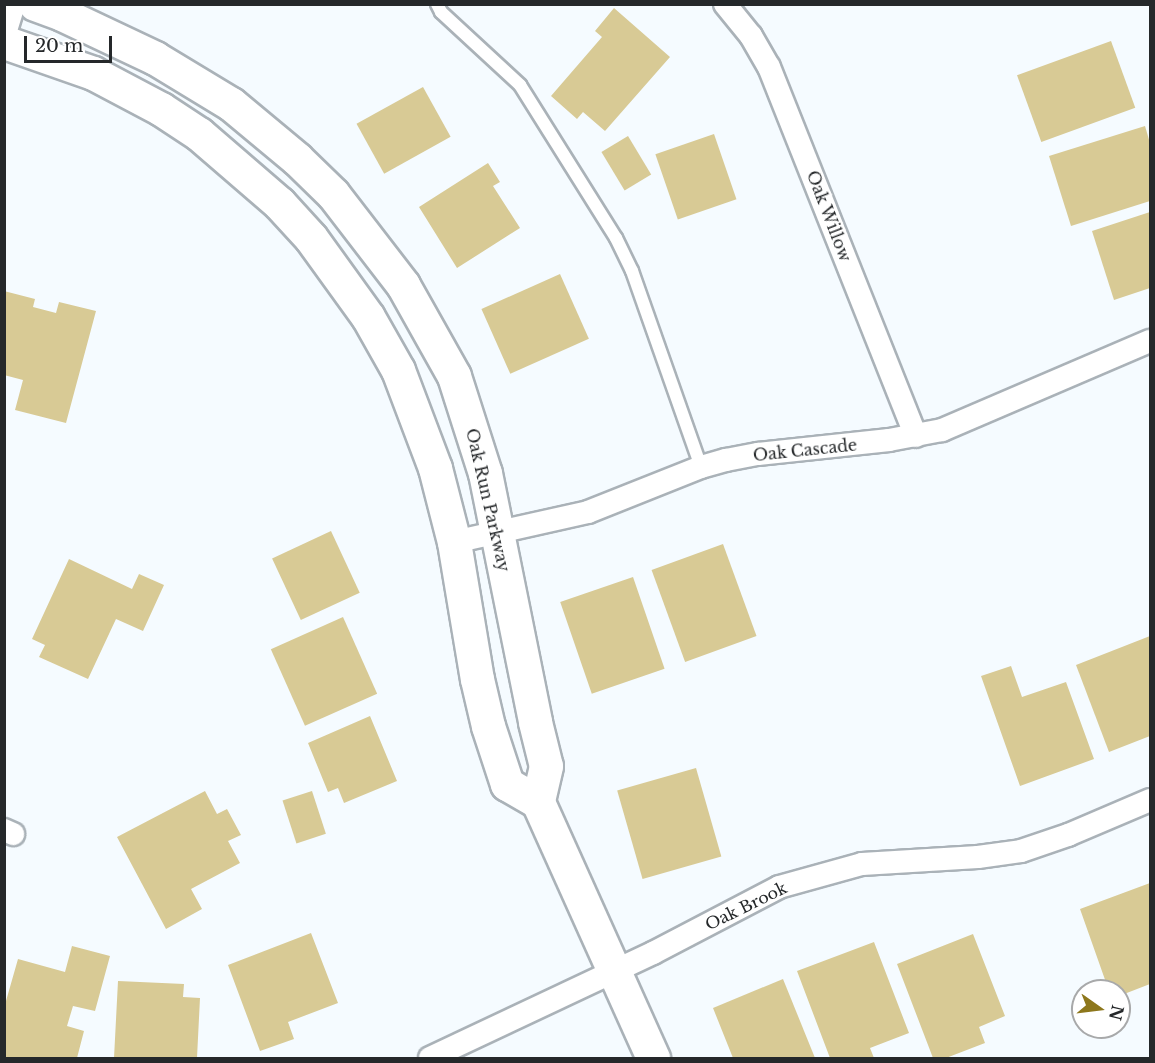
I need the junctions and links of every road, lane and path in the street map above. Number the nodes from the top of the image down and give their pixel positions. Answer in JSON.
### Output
{"nodes":[{"id":1,"x":14,"y":4,"type":"edge"},
{"id":2,"x":35,"y":4,"type":"edge"},
{"id":3,"x":437,"y":4,"type":"edge"},
{"id":4,"x":725,"y":4,"type":"edge"},
{"id":5,"x":4,"y":40,"type":"edge"},
{"id":6,"x":1150,"y":341,"type":"edge"},
{"id":7,"x":916,"y":436,"type":"junction"},
{"id":8,"x":701,"y":467,"type":"junction"},
{"id":9,"x":498,"y":534,"type":"junction"},
{"id":10,"x":453,"y":542,"type":"junction"},
{"id":11,"x":1150,"y":800,"type":"edge"},
{"id":12,"x":538,"y":802,"type":"junction"},
{"id":13,"x":614,"y":970,"type":"junction"},
{"id":14,"x":430,"y":1059,"type":"edge"},
{"id":15,"x":653,"y":1059,"type":"edge"}],
"edges":[{"from":1,"to":5,"type":"street"},
{"from":2,"to":9,"type":"street","name":"Oak Run Parkway"},
{"from":3,"to":8,"type":"lane"},
{"from":4,"to":7,"type":"street","name":"Oak Willow"},
{"from":5,"to":10,"type":"street"},
{"from":6,"to":7,"type":"street","name":"Oak Cascade"},
{"from":7,"to":8,"type":"street","name":"Oak Cascade"},
{"from":8,"to":9,"type":"street","name":"Oak Cascade"},
{"from":9,"to":10,"type":"street","name":"Oak Cascade"},
{"from":9,"to":12,"type":"street","name":"Oak Run Parkway"},
{"from":10,"to":12,"type":"street"},
{"from":11,"to":13,"type":"street","name":"Oak Brook"},
{"from":12,"to":13,"type":"street"},
{"from":13,"to":14,"type":"street","name":"Oak Brook"},
{"from":13,"to":15,"type":"street"}]}
